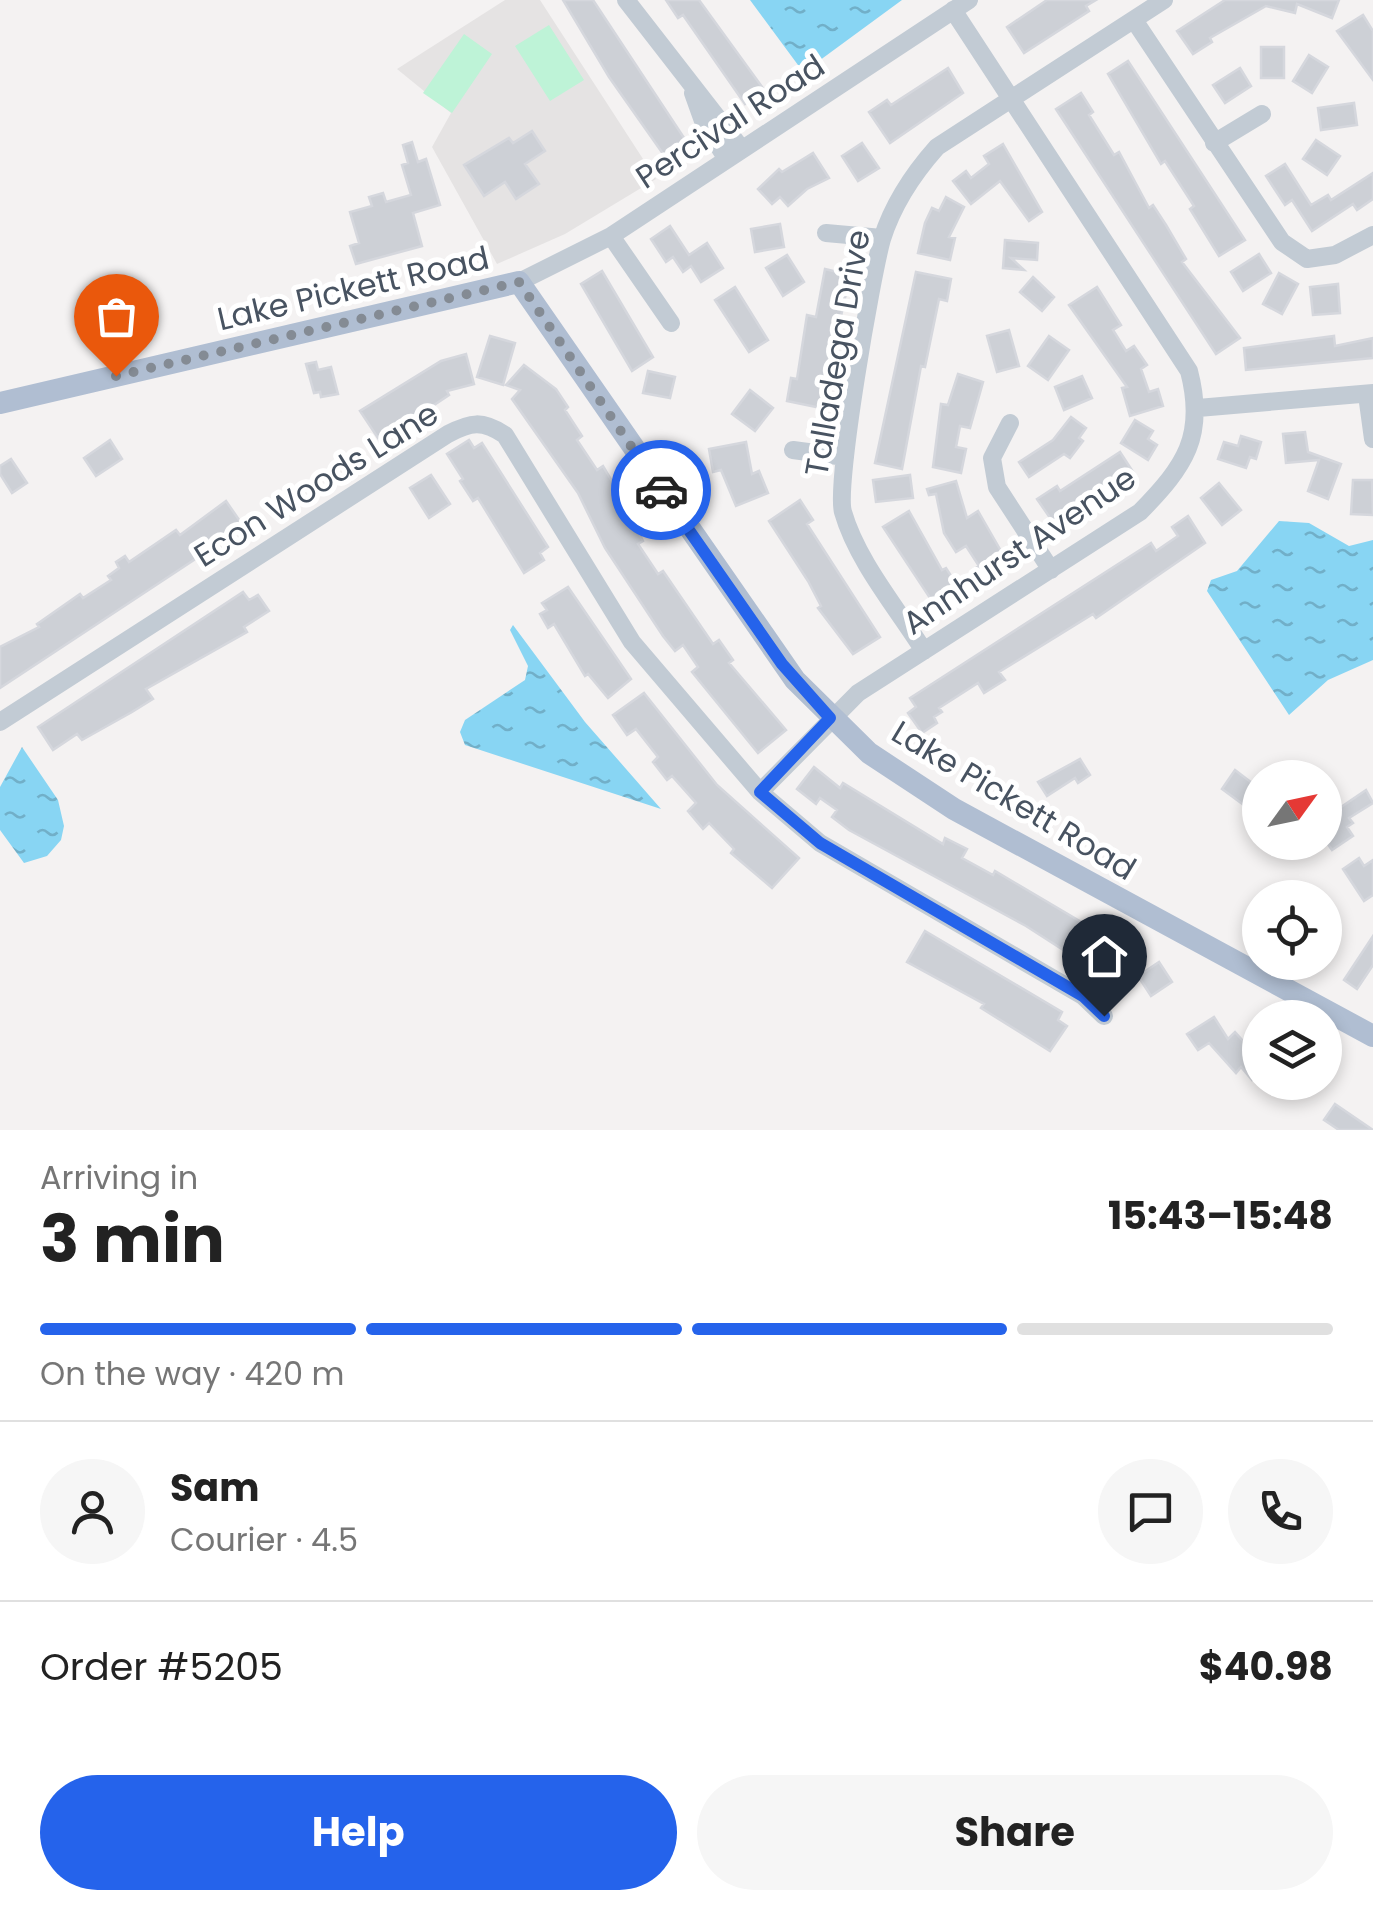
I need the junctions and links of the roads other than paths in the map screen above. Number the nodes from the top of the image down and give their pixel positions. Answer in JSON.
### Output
{"nodes":[{"id":1,"x":626,"y":0,"type":"edge"},
{"id":2,"x":1164,"y":0,"type":"edge"},
{"id":3,"x":961,"y":5,"type":"edge"},
{"id":4,"x":1134,"y":20,"type":"junction"},
{"id":5,"x":1012,"y":101,"type":"junction"},
{"id":6,"x":1262,"y":114,"type":"dead end"},
{"id":7,"x":1214,"y":143,"type":"junction"},
{"id":8,"x":734,"y":153,"type":"junction"},
{"id":9,"x":826,"y":234,"type":"dead end"},
{"id":10,"x":1373,"y":234,"type":"edge"},
{"id":11,"x":611,"y":236,"type":"junction"},
{"id":12,"x":882,"y":238,"type":"junction"},
{"id":13,"x":519,"y":282,"type":"junction"},
{"id":14,"x":671,"y":323,"type":"dead end"},
{"id":15,"x":1370,"y":394,"type":"edge"},
{"id":16,"x":0,"y":402,"type":"edge"},
{"id":17,"x":1198,"y":408,"type":"junction"},
{"id":18,"x":1010,"y":423,"type":"dead end"},
{"id":19,"x":1373,"y":439,"type":"edge"},
{"id":20,"x":793,"y":450,"type":"dead end"},
{"id":21,"x":845,"y":457,"type":"junction"},
{"id":22,"x":1051,"y":570,"type":"junction"},
{"id":23,"x":924,"y":651,"type":"junction"},
{"id":24,"x":830,"y":718,"type":"junction"},
{"id":25,"x":0,"y":722,"type":"edge"},
{"id":26,"x":760,"y":792,"type":"junction"},
{"id":27,"x":1104,"y":1016,"type":"dead end"},
{"id":28,"x":1373,"y":1036,"type":"edge"}],
"edges":[{"from":1,"to":8,"type":"street"},
{"from":2,"to":4,"type":"street","name":"Talladega Drive"},
{"from":3,"to":5,"type":"street"},
{"from":3,"to":8,"type":"street","name":"Percival Road"},
{"from":4,"to":5,"type":"street","name":"Talladega Drive"},
{"from":4,"to":7,"type":"street"},
{"from":5,"to":12,"type":"street","name":"Talladega Drive"},
{"from":5,"to":17,"type":"street"},
{"from":6,"to":7,"type":"street"},
{"from":7,"to":10,"type":"street"},
{"from":8,"to":11,"type":"street","name":"Percival Road"},
{"from":9,"to":12,"type":"street"},
{"from":11,"to":13,"type":"street","name":"Percival Road"},
{"from":11,"to":14,"type":"street"},
{"from":12,"to":21,"type":"street","name":"Talladega Drive"},
{"from":13,"to":16,"type":"main road","name":"Lake Pickett Road"},
{"from":13,"to":24,"type":"main road","name":"Lake Pickett Road"},
{"from":15,"to":17,"type":"street"},
{"from":15,"to":19,"type":"street"},
{"from":17,"to":22,"type":"street","name":"Annhurst Avenue"},
{"from":18,"to":22,"type":"street"},
{"from":20,"to":21,"type":"street"},
{"from":21,"to":23,"type":"street","name":"Talladega Drive"},
{"from":22,"to":23,"type":"street","name":"Annhurst Avenue"},
{"from":23,"to":24,"type":"street","name":"Annhurst Avenue"},
{"from":24,"to":26,"type":"street","name":"Annhurst Avenue"},
{"from":24,"to":28,"type":"main road","name":"Lake Pickett Road"},
{"from":25,"to":26,"type":"street","name":"Econ Woods Lane"},
{"from":26,"to":27,"type":"street","name":"Econ Woods Lane"}]}
